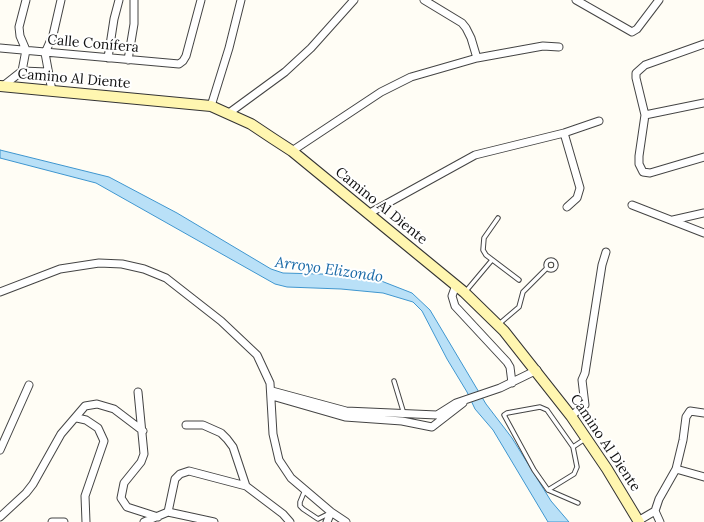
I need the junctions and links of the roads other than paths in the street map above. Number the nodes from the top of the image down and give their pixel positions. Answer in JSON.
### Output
{"nodes":[{"id":1,"x":26,"y":0,"type":"edge"},
{"id":2,"x":61,"y":0,"type":"edge"},
{"id":3,"x":119,"y":0,"type":"edge"},
{"id":4,"x":134,"y":0,"type":"edge"},
{"id":5,"x":201,"y":0,"type":"edge"},
{"id":6,"x":241,"y":0,"type":"edge"},
{"id":7,"x":354,"y":0,"type":"edge"},
{"id":8,"x":424,"y":0,"type":"edge"},
{"id":9,"x":576,"y":0,"type":"edge"},
{"id":10,"x":592,"y":0,"type":"edge"},
{"id":11,"x":659,"y":0,"type":"edge"},
{"id":12,"x":587,"y":7,"type":"junction"},
{"id":13,"x":704,"y":44,"type":"edge"},
{"id":14,"x":559,"y":46,"type":"dead end"},
{"id":15,"x":0,"y":48,"type":"edge"},
{"id":16,"x":26,"y":50,"type":"junction"},
{"id":17,"x":45,"y":53,"type":"junction"},
{"id":18,"x":108,"y":58,"type":"junction"},
{"id":19,"x":477,"y":58,"type":"junction"},
{"id":20,"x":128,"y":60,"type":"junction"},
{"id":21,"x":22,"y":71,"type":"junction"},
{"id":22,"x":47,"y":72,"type":"junction"},
{"id":23,"x":1,"y":86,"type":"edge"},
{"id":24,"x":52,"y":90,"type":"junction"},
{"id":25,"x":704,"y":103,"type":"edge"},
{"id":26,"x":211,"y":106,"type":"junction"},
{"id":27,"x":229,"y":113,"type":"junction"},
{"id":28,"x":645,"y":115,"type":"junction"},
{"id":29,"x":599,"y":121,"type":"dead end"},
{"id":30,"x":564,"y":133,"type":"junction"},
{"id":31,"x":292,"y":151,"type":"junction"},
{"id":32,"x":704,"y":157,"type":"edge"},
{"id":33,"x":632,"y":205,"type":"dead end"},
{"id":34,"x":567,"y":207,"type":"dead end"},
{"id":35,"x":704,"y":213,"type":"edge"},
{"id":36,"x":368,"y":214,"type":"junction"},
{"id":37,"x":498,"y":218,"type":"dead end"},
{"id":38,"x":673,"y":220,"type":"junction"},
{"id":39,"x":704,"y":233,"type":"edge"},
{"id":40,"x":606,"y":252,"type":"dead end"},
{"id":41,"x":492,"y":260,"type":"junction"},
{"id":42,"x":547,"y":268,"type":"dead end"},
{"id":43,"x":519,"y":280,"type":"dead end"},
{"id":44,"x":456,"y":285,"type":"junction"},
{"id":45,"x":0,"y":292,"type":"edge"},
{"id":46,"x":464,"y":292,"type":"junction"},
{"id":47,"x":499,"y":325,"type":"junction"},
{"id":48,"x":537,"y":370,"type":"junction"},
{"id":49,"x":394,"y":381,"type":"dead end"},
{"id":50,"x":512,"y":383,"type":"junction"},
{"id":51,"x":29,"y":385,"type":"dead end"},
{"id":52,"x":138,"y":392,"type":"dead end"},
{"id":53,"x":272,"y":393,"type":"junction"},
{"id":54,"x":704,"y":413,"type":"edge"},
{"id":55,"x":422,"y":415,"type":"junction"},
{"id":56,"x":571,"y":416,"type":"junction"},
{"id":57,"x":403,"y":417,"type":"junction"},
{"id":58,"x":76,"y":418,"type":"junction"},
{"id":59,"x":438,"y":419,"type":"junction"},
{"id":60,"x":186,"y":425,"type":"dead end"},
{"id":61,"x":419,"y":425,"type":"junction"},
{"id":62,"x":143,"y":431,"type":"junction"},
{"id":63,"x":586,"y":438,"type":"junction"},
{"id":64,"x":573,"y":447,"type":"junction"},
{"id":65,"x":0,"y":450,"type":"edge"},
{"id":66,"x":676,"y":469,"type":"junction"},
{"id":67,"x":704,"y":477,"type":"edge"},
{"id":68,"x":246,"y":486,"type":"junction"},
{"id":69,"x":305,"y":490,"type":"junction"},
{"id":70,"x":548,"y":490,"type":"junction"},
{"id":71,"x":578,"y":503,"type":"dead end"},
{"id":72,"x":655,"y":511,"type":"junction"},
{"id":73,"x":168,"y":512,"type":"junction"},
{"id":74,"x":331,"y":512,"type":"junction"},
{"id":75,"x":0,"y":517,"type":"edge"},
{"id":76,"x":158,"y":517,"type":"junction"},
{"id":77,"x":638,"y":521,"type":"edge"},
{"id":78,"x":658,"y":521,"type":"edge"},
{"id":79,"x":52,"y":522,"type":"edge"},
{"id":80,"x":64,"y":522,"type":"edge"},
{"id":81,"x":86,"y":522,"type":"edge"},
{"id":82,"x":144,"y":522,"type":"edge"},
{"id":83,"x":214,"y":522,"type":"edge"},
{"id":84,"x":290,"y":522,"type":"edge"},
{"id":85,"x":327,"y":522,"type":"edge"},
{"id":86,"x":346,"y":522,"type":"edge"}],
"edges":[{"from":1,"to":16,"type":"street"},
{"from":2,"to":17,"type":"street"},
{"from":3,"to":18,"type":"street"},
{"from":4,"to":20,"type":"street"},
{"from":5,"to":20,"type":"street","name":"Calle Conífera"},
{"from":6,"to":26,"type":"street"},
{"from":7,"to":27,"type":"street"},
{"from":8,"to":19,"type":"street"},
{"from":9,"to":12,"type":"street"},
{"from":10,"to":12,"type":"street"},
{"from":11,"to":12,"type":"street"},
{"from":13,"to":28,"type":"street"},
{"from":14,"to":19,"type":"street"},
{"from":15,"to":16,"type":"street","name":"Calle Conífera"},
{"from":16,"to":17,"type":"street","name":"Calle Conífera"},
{"from":16,"to":21,"type":"street"},
{"from":17,"to":18,"type":"street","name":"Calle Conífera"},
{"from":17,"to":22,"type":"street"},
{"from":18,"to":20,"type":"street","name":"Calle Conífera"},
{"from":19,"to":31,"type":"street"},
{"from":21,"to":22,"type":"street"},
{"from":21,"to":23,"type":"street"},
{"from":22,"to":24,"type":"street"},
{"from":23,"to":24,"type":"street","name":"Camino Al Diente"},
{"from":24,"to":26,"type":"street","name":"Camino Al Diente"},
{"from":25,"to":28,"type":"street"},
{"from":26,"to":27,"type":"street","name":"Camino Al Diente"},
{"from":27,"to":31,"type":"street","name":"Camino Al Diente"},
{"from":28,"to":32,"type":"street"},
{"from":29,"to":30,"type":"street"},
{"from":30,"to":34,"type":"street"},
{"from":30,"to":36,"type":"street"},
{"from":31,"to":36,"type":"street","name":"Camino Al Diente"},
{"from":33,"to":38,"type":"street"},
{"from":35,"to":38,"type":"street"},
{"from":36,"to":44,"type":"street","name":"Camino Al Diente"},
{"from":37,"to":41,"type":"lane"},
{"from":38,"to":39,"type":"street"},
{"from":40,"to":56,"type":"street"},
{"from":41,"to":43,"type":"lane"},
{"from":41,"to":46,"type":"lane"},
{"from":42,"to":47,"type":"lane"},
{"from":44,"to":46,"type":"street","name":"Camino Al Diente"},
{"from":44,"to":50,"type":"street"},
{"from":45,"to":53,"type":"street"},
{"from":46,"to":47,"type":"street","name":"Camino Al Diente"},
{"from":47,"to":48,"type":"street","name":"Camino Al Diente"},
{"from":48,"to":50,"type":"street"},
{"from":48,"to":56,"type":"street","name":"Camino Al Diente"},
{"from":49,"to":57,"type":"lane"},
{"from":50,"to":59,"type":"street"},
{"from":51,"to":65,"type":"street"},
{"from":52,"to":62,"type":"street"},
{"from":53,"to":57,"type":"street"},
{"from":53,"to":69,"type":"street"},
{"from":54,"to":66,"type":"street"},
{"from":55,"to":57,"type":"street"},
{"from":55,"to":59,"type":"street"},
{"from":55,"to":61,"type":"street"},
{"from":56,"to":63,"type":"street","name":"Camino Al Diente"},
{"from":57,"to":61,"type":"street"},
{"from":58,"to":62,"type":"street"},
{"from":58,"to":75,"type":"street"},
{"from":58,"to":81,"type":"street"},
{"from":59,"to":61,"type":"street"},
{"from":60,"to":68,"type":"street"},
{"from":62,"to":76,"type":"street"},
{"from":63,"to":64,"type":"lane"},
{"from":63,"to":77,"type":"street","name":"Camino Al Diente"},
{"from":64,"to":70,"type":"lane"},
{"from":64,"to":70,"type":"lane"},
{"from":66,"to":67,"type":"street"},
{"from":66,"to":72,"type":"street"},
{"from":68,"to":73,"type":"street"},
{"from":68,"to":84,"type":"street"},
{"from":69,"to":74,"type":"street"},
{"from":69,"to":74,"type":"lane"},
{"from":70,"to":71,"type":"lane"},
{"from":72,"to":77,"type":"street"},
{"from":72,"to":78,"type":"street"},
{"from":73,"to":76,"type":"street"},
{"from":73,"to":83,"type":"street"},
{"from":74,"to":85,"type":"street"},
{"from":74,"to":86,"type":"street"},
{"from":76,"to":82,"type":"street"},
{"from":79,"to":80,"type":"street"}]}
